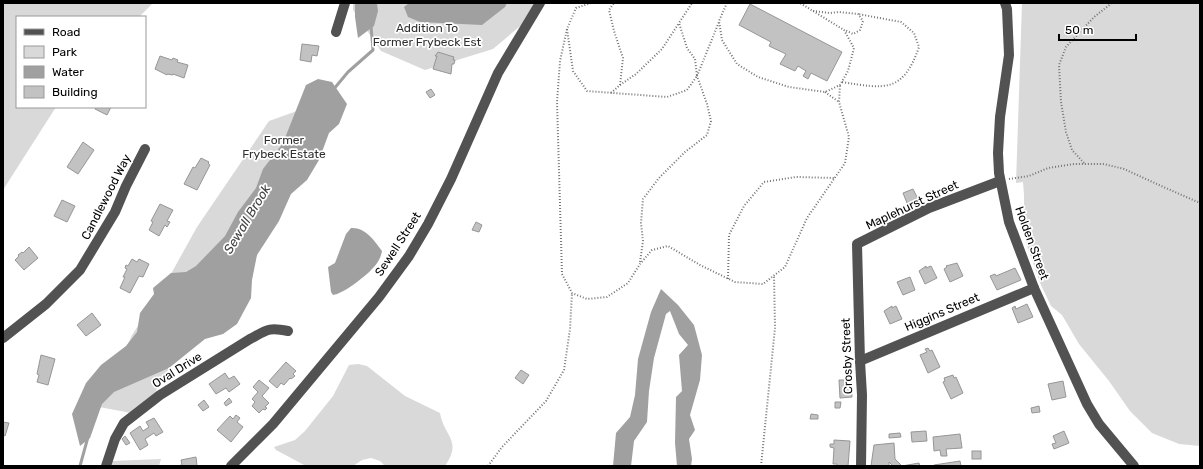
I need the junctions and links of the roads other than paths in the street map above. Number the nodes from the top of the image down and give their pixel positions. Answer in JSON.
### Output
{"nodes":[{"id":1,"x":345,"y":3,"type":"edge"},
{"id":2,"x":540,"y":3,"type":"edge"},
{"id":3,"x":1005,"y":3,"type":"edge"},
{"id":4,"x":336,"y":32,"type":"dead end"},
{"id":5,"x":145,"y":149,"type":"dead end"},
{"id":6,"x":1000,"y":181,"type":"junction"},
{"id":7,"x":857,"y":244,"type":"joint"},
{"id":8,"x":1034,"y":288,"type":"junction"},
{"id":9,"x":288,"y":331,"type":"dead end"},
{"id":10,"x":3,"y":338,"type":"edge"},
{"id":11,"x":860,"y":360,"type":"junction"},
{"id":12,"x":106,"y":466,"type":"edge"},
{"id":13,"x":231,"y":466,"type":"edge"},
{"id":14,"x":861,"y":466,"type":"edge"},
{"id":15,"x":1135,"y":466,"type":"edge"}],
"edges":[{"from":1,"to":4,"type":"street"},
{"from":2,"to":13,"type":"street","name":"Sewell Street"},
{"from":3,"to":6,"type":"street","name":"Holden Street"},
{"from":5,"to":10,"type":"street","name":"Candlewood Way"},
{"from":6,"to":7,"type":"street","name":"Maplehurst Street"},
{"from":6,"to":8,"type":"street","name":"Holden Street"},
{"from":7,"to":11,"type":"street","name":"Crosby Street"},
{"from":8,"to":11,"type":"street","name":"Higgins Street"},
{"from":8,"to":15,"type":"street","name":"Holden Street"},
{"from":9,"to":12,"type":"street","name":"Oval Drive"},
{"from":11,"to":14,"type":"street","name":"Crosby Street"}]}
